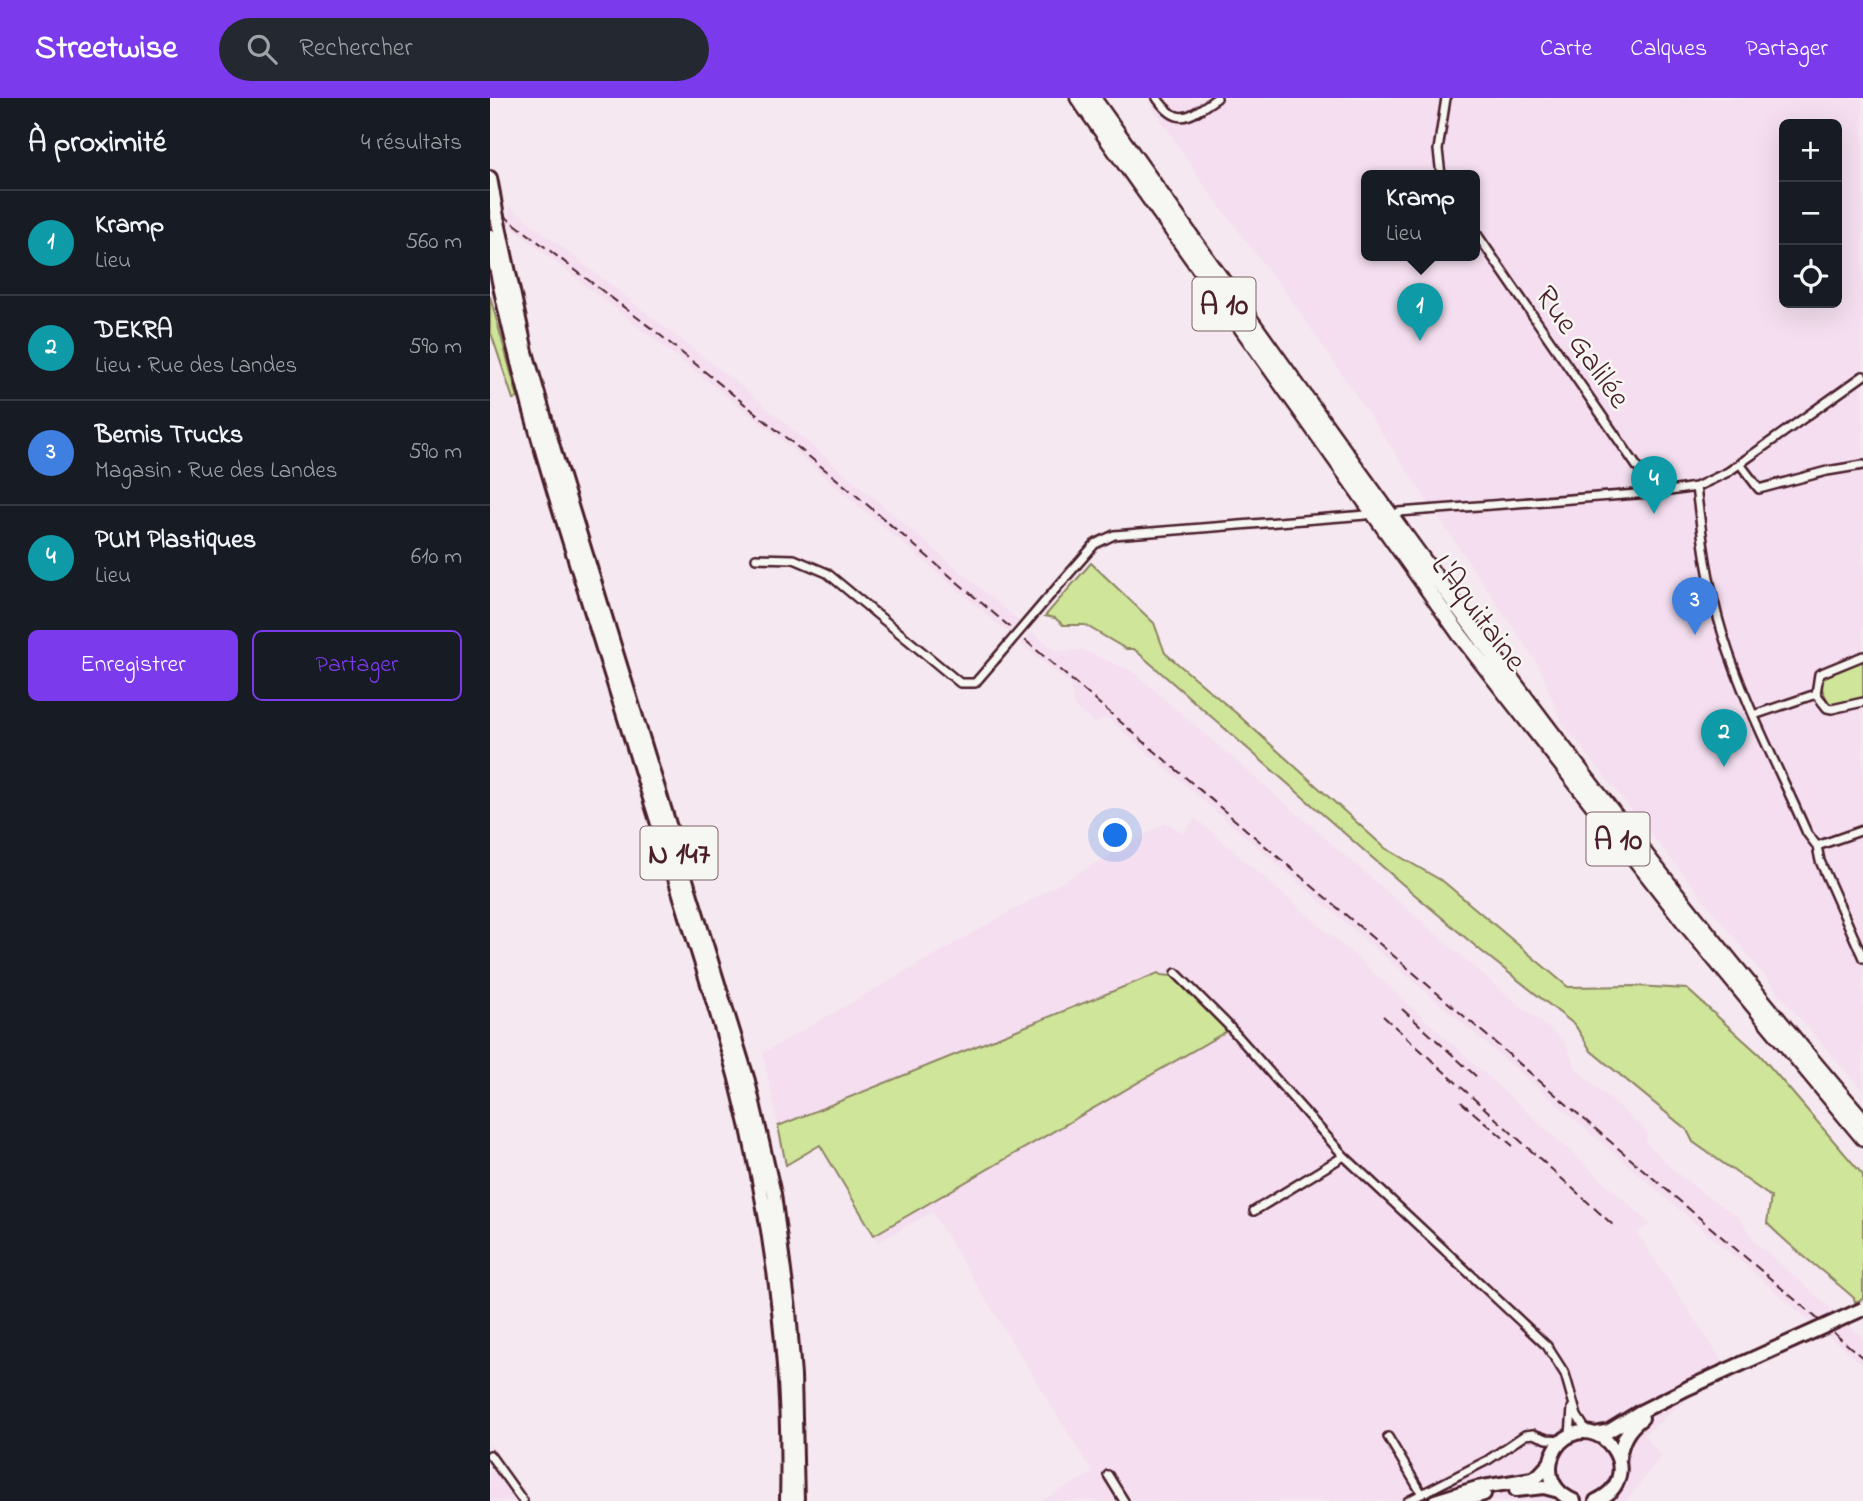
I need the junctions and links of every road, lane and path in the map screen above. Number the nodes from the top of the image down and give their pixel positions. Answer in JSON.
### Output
{"nodes":[{"id":1,"x":1077,"y":98,"type":"edge"},
{"id":2,"x":1093,"y":98,"type":"edge"},
{"id":3,"x":1157,"y":98,"type":"edge"},
{"id":4,"x":1217,"y":98,"type":"edge"},
{"id":5,"x":1446,"y":98,"type":"edge"},
{"id":6,"x":1440,"y":170,"type":"edge"},
{"id":7,"x":490,"y":178,"type":"edge"},
{"id":8,"x":490,"y":236,"type":"edge"},
{"id":9,"x":1480,"y":239,"type":"edge"},
{"id":10,"x":492,"y":253,"type":"edge"},
{"id":11,"x":1863,"y":376,"type":"edge"},
{"id":12,"x":1740,"y":464,"type":"junction"},
{"id":13,"x":1863,"y":465,"type":"edge"},
{"id":14,"x":1696,"y":487,"type":"junction"},
{"id":15,"x":1647,"y":493,"type":"junction"},
{"id":16,"x":1399,"y":512,"type":"dead end"},
{"id":17,"x":1366,"y":514,"type":"dead end"},
{"id":18,"x":756,"y":558,"type":"dead end"},
{"id":19,"x":1863,"y":656,"type":"edge"},
{"id":20,"x":1816,"y":694,"type":"junction"},
{"id":21,"x":1863,"y":702,"type":"edge"},
{"id":22,"x":1754,"y":715,"type":"junction"},
{"id":23,"x":1863,"y":830,"type":"edge"},
{"id":24,"x":1817,"y":846,"type":"junction"},
{"id":25,"x":1863,"y":958,"type":"edge"},
{"id":26,"x":1176,"y":973,"type":"dead end"},
{"id":27,"x":1863,"y":1120,"type":"edge"},
{"id":28,"x":1863,"y":1139,"type":"edge"},
{"id":29,"x":1344,"y":1156,"type":"junction"},
{"id":30,"x":1254,"y":1211,"type":"dead end"},
{"id":31,"x":1863,"y":1309,"type":"edge"},
{"id":32,"x":1666,"y":1399,"type":"junction"},
{"id":33,"x":1573,"y":1400,"type":"junction"},
{"id":34,"x":1591,"y":1433,"type":"junction"},
{"id":35,"x":1538,"y":1436,"type":"junction"},
{"id":36,"x":1388,"y":1437,"type":"dead end"},
{"id":37,"x":1567,"y":1438,"type":"junction"},
{"id":38,"x":490,"y":1455,"type":"edge"},
{"id":39,"x":1619,"y":1458,"type":"junction"},
{"id":40,"x":1551,"y":1461,"type":"junction"},
{"id":41,"x":1108,"y":1475,"type":"dead end"},
{"id":42,"x":1559,"y":1492,"type":"junction"},
{"id":43,"x":1422,"y":1494,"type":"junction"},
{"id":44,"x":788,"y":1499,"type":"edge"},
{"id":45,"x":1600,"y":1500,"type":"edge"},
{"id":46,"x":523,"y":1501,"type":"edge"},
{"id":47,"x":1124,"y":1501,"type":"edge"},
{"id":48,"x":1408,"y":1501,"type":"edge"},
{"id":49,"x":1435,"y":1501,"type":"edge"},
{"id":50,"x":1461,"y":1501,"type":"edge"},
{"id":51,"x":1573,"y":1501,"type":"edge"}],
"edges":[{"from":1,"to":28,"type":"highway","name":"L'Aquitaine","number":"A 10"},
{"from":2,"to":27,"type":"highway","name":"L'Aquitaine","number":"A 10"},
{"from":3,"to":4,"type":"street"},
{"from":5,"to":6,"type":"street"},
{"from":7,"to":44,"type":"main road","number":"N 147","bridge":true},
{"from":8,"to":10,"type":"main road","number":"N 147"},
{"from":9,"to":15,"type":"street","name":"Rue Galilée"},
{"from":10,"to":44,"type":"main road","number":"N 147"},
{"from":11,"to":12,"type":"street"},
{"from":12,"to":13,"type":"street"},
{"from":12,"to":14,"type":"street"},
{"from":14,"to":15,"type":"street"},
{"from":14,"to":22,"type":"street"},
{"from":15,"to":16,"type":"street"},
{"from":17,"to":18,"type":"street","bridge":true},
{"from":19,"to":20,"type":"street"},
{"from":20,"to":21,"type":"street"},
{"from":20,"to":22,"type":"street"},
{"from":22,"to":24,"type":"street"},
{"from":23,"to":24,"type":"street"},
{"from":24,"to":25,"type":"street"},
{"from":26,"to":29,"type":"street"},
{"from":29,"to":30,"type":"street"},
{"from":29,"to":33,"type":"street"},
{"from":31,"to":32,"type":"main road","bridge":true},
{"from":32,"to":34,"type":"main road"},
{"from":32,"to":39,"type":"main road"},
{"from":33,"to":34,"type":"street"},
{"from":33,"to":37,"type":"street"},
{"from":34,"to":37,"type":"main road"},
{"from":34,"to":39,"type":"main road"},
{"from":35,"to":37,"type":"street"},
{"from":35,"to":40,"type":"street"},
{"from":35,"to":43,"type":"street"},
{"from":36,"to":43,"type":"street"},
{"from":37,"to":40,"type":"main road"},
{"from":38,"to":46,"type":"street"},
{"from":39,"to":45,"type":"main road"},
{"from":40,"to":42,"type":"main road"},
{"from":40,"to":49,"type":"main road"},
{"from":41,"to":47,"type":"street"},
{"from":42,"to":50,"type":"main road"},
{"from":42,"to":51,"type":"main road"},
{"from":43,"to":48,"type":"street"}]}
